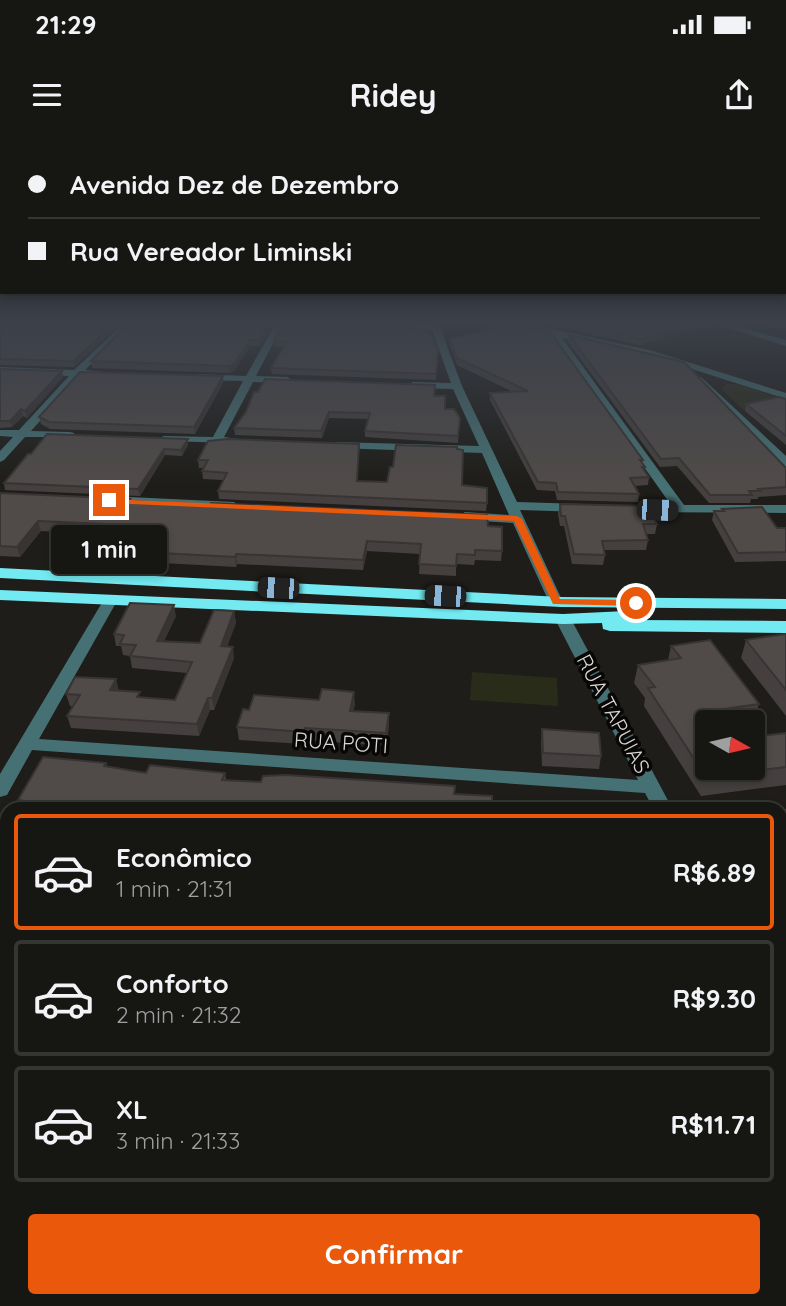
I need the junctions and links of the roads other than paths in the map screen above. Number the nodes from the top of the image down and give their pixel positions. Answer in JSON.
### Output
{"nodes":[{"id":1,"x":74,"y":376,"type":"edge"},
{"id":2,"x":454,"y":376,"type":"edge"},
{"id":3,"x":585,"y":376,"type":"edge"},
{"id":4,"x":699,"y":376,"type":"edge"},
{"id":5,"x":726,"y":376,"type":"edge"},
{"id":6,"x":183,"y":377,"type":"edge"},
{"id":7,"x":249,"y":379,"type":"junction"},
{"id":8,"x":304,"y":381,"type":"edge"},
{"id":9,"x":402,"y":384,"type":"edge"},
{"id":10,"x":457,"y":386,"type":"junction"},
{"id":11,"x":786,"y":396,"type":"edge"},
{"id":12,"x":0,"y":433,"type":"edge"},
{"id":13,"x":22,"y":434,"type":"junction"},
{"id":14,"x":78,"y":436,"type":"edge"},
{"id":15,"x":146,"y":438,"type":"edge"},
{"id":16,"x":215,"y":440,"type":"junction"},
{"id":17,"x":243,"y":442,"type":"edge"},
{"id":18,"x":324,"y":444,"type":"edge"},
{"id":19,"x":486,"y":450,"type":"junction"},
{"id":20,"x":0,"y":458,"type":"edge"},
{"id":21,"x":786,"y":463,"type":"edge"},
{"id":22,"x":98,"y":500,"type":"edge"},
{"id":23,"x":512,"y":506,"type":"junction"},
{"id":24,"x":252,"y":507,"type":"edge"},
{"id":25,"x":786,"y":509,"type":"edge"},
{"id":26,"x":681,"y":510,"type":"junction"},
{"id":27,"x":447,"y":516,"type":"edge"},
{"id":28,"x":517,"y":519,"type":"junction"},
{"id":29,"x":0,"y":573,"type":"edge"},
{"id":30,"x":786,"y":593,"type":"edge"},
{"id":31,"x":0,"y":595,"type":"edge"},
{"id":32,"x":110,"y":601,"type":"junction"},
{"id":33,"x":786,"y":604,"type":"edge"},
{"id":34,"x":560,"y":608,"type":"junction"},
{"id":35,"x":786,"y":616,"type":"edge"},
{"id":36,"x":786,"y":627,"type":"edge"},
{"id":37,"x":27,"y":744,"type":"junction"},
{"id":38,"x":651,"y":787,"type":"junction"},
{"id":39,"x":0,"y":790,"type":"edge"},
{"id":40,"x":659,"y":802,"type":"edge"}],
"edges":[{"from":1,"to":13,"type":"street"},
{"from":2,"to":10,"type":"street","name":"RUA TAPUIAS"},
{"from":3,"to":26,"type":"street"},
{"from":4,"to":21,"type":"street"},
{"from":5,"to":11,"type":"street"},
{"from":6,"to":7,"type":"street"},
{"from":7,"to":8,"type":"street"},
{"from":7,"to":16,"type":"street"},
{"from":9,"to":10,"type":"street"},
{"from":10,"to":19,"type":"street","name":"RUA TAPUIAS"},
{"from":12,"to":13,"type":"street"},
{"from":13,"to":14,"type":"street"},
{"from":13,"to":20,"type":"street"},
{"from":15,"to":16,"type":"street"},
{"from":16,"to":17,"type":"street"},
{"from":18,"to":19,"type":"street"},
{"from":19,"to":23,"type":"street","name":"RUA TAPUIAS"},
{"from":22,"to":24,"type":"street"},
{"from":23,"to":26,"type":"street"},
{"from":23,"to":28,"type":"street","name":"RUA TAPUIAS"},
{"from":25,"to":26,"type":"street"},
{"from":27,"to":28,"type":"street"},
{"from":28,"to":34,"type":"street","name":"RUA TAPUIAS"},
{"from":29,"to":34,"type":"highway"},
{"from":30,"to":34,"type":"highway"},
{"from":31,"to":32,"type":"highway"},
{"from":32,"to":34,"type":"highway"},
{"from":32,"to":37,"type":"street"},
{"from":33,"to":34,"type":"highway"},
{"from":34,"to":35,"type":"highway"},
{"from":34,"to":36,"type":"highway"},
{"from":34,"to":38,"type":"street","name":"RUA TAPUIAS"},
{"from":37,"to":38,"type":"street","name":"RUA POTI"},
{"from":37,"to":39,"type":"street"},
{"from":38,"to":40,"type":"street","name":"RUA TAPUIAS"}]}
